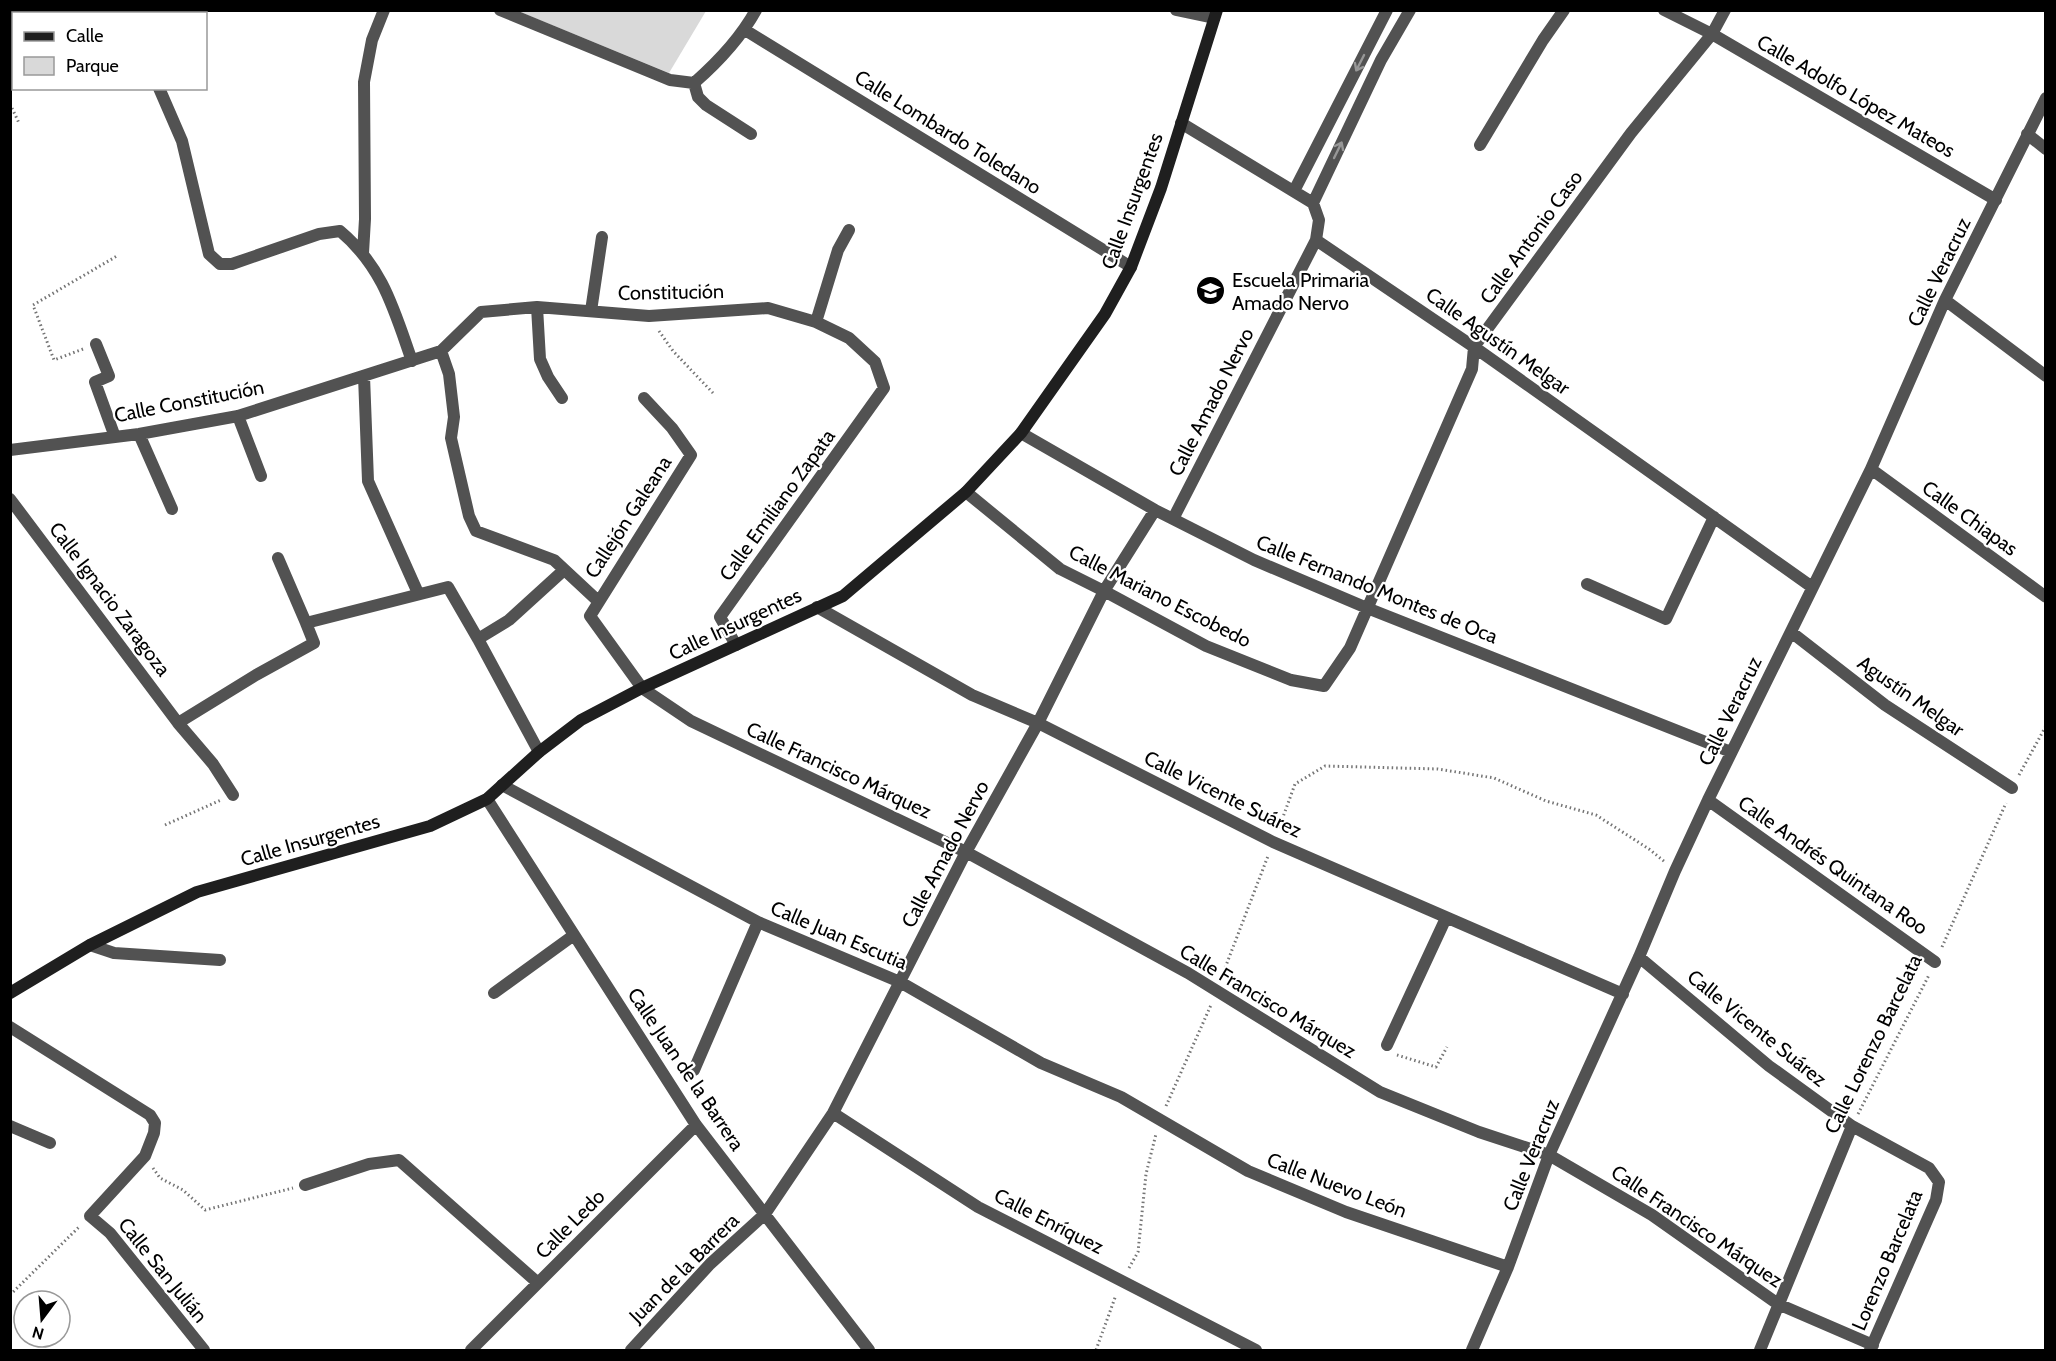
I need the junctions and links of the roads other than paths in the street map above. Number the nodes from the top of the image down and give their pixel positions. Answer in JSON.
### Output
{"nodes":[{"id":1,"x":384,"y":10,"type":"edge"},
{"id":2,"x":500,"y":10,"type":"edge"},
{"id":3,"x":756,"y":10,"type":"edge"},
{"id":4,"x":1176,"y":10,"type":"edge"},
{"id":5,"x":1387,"y":10,"type":"edge"},
{"id":6,"x":1410,"y":10,"type":"edge"},
{"id":7,"x":1564,"y":10,"type":"edge"},
{"id":8,"x":1664,"y":10,"type":"edge"},
{"id":9,"x":1725,"y":10,"type":"edge"},
{"id":10,"x":1216,"y":14,"type":"edge"},
{"id":11,"x":745,"y":30,"type":"junction"},
{"id":12,"x":1712,"y":34,"type":"junction"},
{"id":13,"x":1372,"y":38,"type":"junction"},
{"id":14,"x":1388,"y":48,"type":"junction"},
{"id":15,"x":694,"y":83,"type":"junction"},
{"id":16,"x":160,"y":90,"type":"edge"},
{"id":17,"x":2046,"y":98,"type":"edge"},
{"id":18,"x":1181,"y":123,"type":"junction"},
{"id":19,"x":751,"y":134,"type":"dead end"},
{"id":20,"x":2026,"y":134,"type":"junction"},
{"id":21,"x":1480,"y":145,"type":"dead end"},
{"id":22,"x":2046,"y":149,"type":"edge"},
{"id":23,"x":1294,"y":191,"type":"junction"},
{"id":24,"x":1996,"y":200,"type":"junction"},
{"id":25,"x":1313,"y":203,"type":"junction"},
{"id":26,"x":849,"y":230,"type":"dead end"},
{"id":27,"x":602,"y":237,"type":"dead end"},
{"id":28,"x":1316,"y":240,"type":"junction"},
{"id":29,"x":363,"y":254,"type":"junction"},
{"id":30,"x":1131,"y":267,"type":"junction"},
{"id":31,"x":1945,"y":300,"type":"junction"},
{"id":32,"x":537,"y":307,"type":"junction"},
{"id":33,"x":591,"y":311,"type":"junction"},
{"id":34,"x":816,"y":322,"type":"junction"},
{"id":35,"x":96,"y":344,"type":"road end"},
{"id":36,"x":1474,"y":347,"type":"junction"},
{"id":37,"x":441,"y":351,"type":"junction"},
{"id":38,"x":412,"y":361,"type":"junction"},
{"id":39,"x":364,"y":376,"type":"junction"},
{"id":40,"x":2046,"y":376,"type":"edge"},
{"id":41,"x":884,"y":388,"type":"joint"},
{"id":42,"x":561,"y":398,"type":"dead end"},
{"id":43,"x":644,"y":398,"type":"dead end"},
{"id":44,"x":238,"y":416,"type":"junction"},
{"id":45,"x":1021,"y":433,"type":"junction"},
{"id":46,"x":139,"y":434,"type":"junction"},
{"id":47,"x":115,"y":437,"type":"junction"},
{"id":48,"x":10,"y":450,"type":"edge"},
{"id":49,"x":1871,"y":469,"type":"junction"},
{"id":50,"x":261,"y":476,"type":"dead end"},
{"id":51,"x":966,"y":492,"type":"junction"},
{"id":52,"x":10,"y":499,"type":"edge"},
{"id":53,"x":172,"y":509,"type":"dead end"},
{"id":54,"x":1155,"y":510,"type":"junction"},
{"id":55,"x":1714,"y":517,"type":"junction"},
{"id":56,"x":1173,"y":519,"type":"junction"},
{"id":57,"x":278,"y":558,"type":"dead end"},
{"id":58,"x":564,"y":570,"type":"junction"},
{"id":59,"x":1587,"y":584,"type":"dead end"},
{"id":60,"x":1812,"y":587,"type":"junction"},
{"id":61,"x":1104,"y":591,"type":"junction"},
{"id":62,"x":418,"y":593,"type":"junction"},
{"id":63,"x":2046,"y":597,"type":"edge"},
{"id":64,"x":598,"y":601,"type":"junction"},
{"id":65,"x":818,"y":607,"type":"junction"},
{"id":66,"x":1366,"y":608,"type":"junction"},
{"id":67,"x":306,"y":623,"type":"junction"},
{"id":68,"x":1791,"y":632,"type":"junction"},
{"id":69,"x":478,"y":639,"type":"junction"},
{"id":70,"x":736,"y":645,"type":"junction"},
{"id":71,"x":1324,"y":686,"type":"joint"},
{"id":72,"x":642,"y":688,"type":"junction"},
{"id":73,"x":178,"y":723,"type":"junction"},
{"id":74,"x":1038,"y":723,"type":"junction"},
{"id":75,"x":539,"y":752,"type":"junction"},
{"id":76,"x":1731,"y":753,"type":"junction"},
{"id":77,"x":502,"y":785,"type":"junction"},
{"id":78,"x":2012,"y":788,"type":"road end"},
{"id":79,"x":233,"y":795,"type":"road end"},
{"id":80,"x":487,"y":799,"type":"junction"},
{"id":81,"x":1708,"y":800,"type":"junction"},
{"id":82,"x":966,"y":852,"type":"junction"},
{"id":83,"x":1446,"y":918,"type":"junction"},
{"id":84,"x":758,"y":922,"type":"junction"},
{"id":85,"x":574,"y":935,"type":"junction"},
{"id":86,"x":90,"y":945,"type":"junction"},
{"id":87,"x":1640,"y":957,"type":"junction"},
{"id":88,"x":220,"y":960,"type":"dead end"},
{"id":89,"x":1935,"y":962,"type":"road end"},
{"id":90,"x":900,"y":982,"type":"junction"},
{"id":91,"x":10,"y":993,"type":"edge"},
{"id":92,"x":495,"y":993,"type":"dead end"},
{"id":93,"x":1623,"y":994,"type":"junction"},
{"id":94,"x":10,"y":1027,"type":"edge"},
{"id":95,"x":1387,"y":1045,"type":"road end"},
{"id":96,"x":694,"y":1070,"type":"dead end"},
{"id":97,"x":833,"y":1113,"type":"junction"},
{"id":98,"x":1160,"y":1120,"type":"joint"},
{"id":99,"x":696,"y":1125,"type":"junction"},
{"id":100,"x":10,"y":1126,"type":"edge"},
{"id":101,"x":1852,"y":1126,"type":"junction"},
{"id":102,"x":50,"y":1143,"type":"dead end"},
{"id":103,"x":1550,"y":1155,"type":"junction"},
{"id":104,"x":305,"y":1185,"type":"road end"},
{"id":105,"x":765,"y":1214,"type":"junction"},
{"id":106,"x":1509,"y":1267,"type":"junction"},
{"id":107,"x":538,"y":1283,"type":"junction"},
{"id":108,"x":1778,"y":1304,"type":"junction"},
{"id":109,"x":1872,"y":1348,"type":"edge"},
{"id":110,"x":204,"y":1350,"type":"edge"},
{"id":111,"x":471,"y":1350,"type":"edge"},
{"id":112,"x":631,"y":1350,"type":"edge"},
{"id":113,"x":869,"y":1350,"type":"edge"},
{"id":114,"x":1256,"y":1350,"type":"edge"},
{"id":115,"x":1472,"y":1350,"type":"edge"},
{"id":116,"x":1760,"y":1350,"type":"edge"}],
"edges":[{"from":1,"to":29,"type":"street"},
{"from":2,"to":15,"type":"street"},
{"from":3,"to":11,"type":"street"},
{"from":4,"to":10,"type":"street"},
{"from":5,"to":13,"type":"street"},
{"from":6,"to":14,"type":"street"},
{"from":7,"to":21,"type":"street"},
{"from":8,"to":12,"type":"street","name":"Calle Adolfo López Mateos"},
{"from":9,"to":12,"type":"street","name":"Calle Antonio Caso"},
{"from":10,"to":18,"type":"main road","name":"Calle Insurgentes"},
{"from":11,"to":15,"type":"street"},
{"from":11,"to":30,"type":"street","name":"Calle Lombardo Toledano"},
{"from":12,"to":24,"type":"street","name":"Calle Adolfo López Mateos"},
{"from":12,"to":36,"type":"street","name":"Calle Antonio Caso"},
{"from":13,"to":14,"type":"street"},
{"from":13,"to":23,"type":"street","one_way":true},
{"from":25,"to":14,"type":"street","one_way":true},
{"from":15,"to":19,"type":"street"},
{"from":16,"to":29,"type":"street"},
{"from":17,"to":20,"type":"street","name":"Calle Veracruz"},
{"from":18,"to":23,"type":"street"},
{"from":18,"to":30,"type":"main road","name":"Calle Insurgentes"},
{"from":20,"to":22,"type":"street"},
{"from":20,"to":24,"type":"street","name":"Calle Veracruz"},
{"from":23,"to":25,"type":"street"},
{"from":24,"to":31,"type":"street","name":"Calle Veracruz"},
{"from":25,"to":28,"type":"street"},
{"from":26,"to":34,"type":"street"},
{"from":27,"to":33,"type":"street"},
{"from":28,"to":36,"type":"street","name":"Calle Agustín Melgar"},
{"from":28,"to":56,"type":"street","name":"Calle Amado Nervo"},
{"from":29,"to":38,"type":"street"},
{"from":30,"to":45,"type":"main road","name":"Calle Insurgentes"},
{"from":31,"to":40,"type":"street"},
{"from":31,"to":49,"type":"street","name":"Calle Veracruz"},
{"from":32,"to":33,"type":"street","name":"Constitución"},
{"from":32,"to":37,"type":"street","name":"Constitución"},
{"from":32,"to":42,"type":"street"},
{"from":33,"to":34,"type":"street","name":"Constitución"},
{"from":34,"to":41,"type":"street","name":"Constitución"},
{"from":35,"to":47,"type":"street"},
{"from":36,"to":55,"type":"street","name":"Calle Agustín Melgar"},
{"from":36,"to":66,"type":"street","name":"Calle Antonio Caso"},
{"from":37,"to":38,"type":"street","name":"Calle Constitución"},
{"from":37,"to":58,"type":"street","name":"Callejón Galeana"},
{"from":38,"to":39,"type":"street","name":"Calle Constitución"},
{"from":39,"to":44,"type":"street","name":"Calle Constitución"},
{"from":39,"to":62,"type":"street"},
{"from":41,"to":70,"type":"street","name":"Calle Emiliano Zapata"},
{"from":43,"to":64,"type":"street","name":"Callejón Galeana"},
{"from":44,"to":46,"type":"street","name":"Calle Constitución"},
{"from":44,"to":50,"type":"street"},
{"from":45,"to":51,"type":"main road","name":"Calle Insurgentes"},
{"from":45,"to":54,"type":"street","name":"Calle Fernando Montes de Oca"},
{"from":46,"to":47,"type":"street","name":"Calle Constitución"},
{"from":46,"to":53,"type":"street"},
{"from":47,"to":48,"type":"street","name":"Calle Constitución"},
{"from":49,"to":60,"type":"street","name":"Calle Veracruz"},
{"from":49,"to":63,"type":"street","name":"Calle Chiapas"},
{"from":51,"to":61,"type":"street","name":"Calle Mariano Escobedo"},
{"from":51,"to":65,"type":"main road","name":"Calle Insurgentes"},
{"from":52,"to":73,"type":"street","name":"Calle Ignacio Zaragoza"},
{"from":54,"to":56,"type":"street","name":"Calle Fernando Montes de Oca"},
{"from":54,"to":61,"type":"street","name":"Calle Amado Nervo"},
{"from":55,"to":59,"type":"street"},
{"from":55,"to":60,"type":"street","name":"Calle Agustín Melgar"},
{"from":56,"to":66,"type":"street","name":"Calle Fernando Montes de Oca"},
{"from":57,"to":67,"type":"street"},
{"from":58,"to":64,"type":"street"},
{"from":58,"to":69,"type":"street"},
{"from":60,"to":68,"type":"street","name":"Calle Veracruz"},
{"from":61,"to":71,"type":"street","name":"Calle Mariano Escobedo"},
{"from":61,"to":74,"type":"street","name":"Calle Amado Nervo"},
{"from":62,"to":67,"type":"street"},
{"from":62,"to":69,"type":"street"},
{"from":64,"to":72,"type":"street"},
{"from":65,"to":70,"type":"main road","name":"Calle Insurgentes"},
{"from":65,"to":74,"type":"street","name":"Calle Vicente Suárez"},
{"from":66,"to":71,"type":"street","name":"Calle Antonio Caso"},
{"from":66,"to":76,"type":"street","name":"Calle Fernando Montes de Oca"},
{"from":67,"to":73,"type":"street"},
{"from":68,"to":76,"type":"street","name":"Calle Veracruz"},
{"from":68,"to":78,"type":"street","name":"Agustín Melgar"},
{"from":69,"to":75,"type":"street"},
{"from":70,"to":72,"type":"main road","name":"Calle Insurgentes"},
{"from":72,"to":75,"type":"main road","name":"Calle Insurgentes"},
{"from":72,"to":82,"type":"street","name":"Calle Francisco Márquez"},
{"from":73,"to":79,"type":"street","name":"Calle Ignacio Zaragoza"},
{"from":74,"to":82,"type":"street","name":"Calle Amado Nervo"},
{"from":74,"to":83,"type":"street","name":"Calle Vicente Suárez"},
{"from":75,"to":77,"type":"main road","name":"Calle Insurgentes"},
{"from":76,"to":81,"type":"street","name":"Calle Veracruz"},
{"from":77,"to":80,"type":"main road","name":"Calle Insurgentes"},
{"from":77,"to":84,"type":"street","name":"Calle Juan Escutia"},
{"from":80,"to":85,"type":"street","name":"Calle Juan de la Barrera"},
{"from":80,"to":86,"type":"main road","name":"Calle Insurgentes"},
{"from":81,"to":87,"type":"street","name":"Calle Veracruz"},
{"from":81,"to":89,"type":"street","name":"Calle Andrés Quintana Roo"},
{"from":82,"to":90,"type":"street","name":"Calle Amado Nervo"},
{"from":82,"to":103,"type":"street","name":"Calle Francisco Márquez"},
{"from":83,"to":93,"type":"street","name":"Calle Vicente Suárez"},
{"from":83,"to":95,"type":"street","name":"Calle Francisco Márquez"},
{"from":84,"to":90,"type":"street","name":"Calle Juan Escutia"},
{"from":84,"to":96,"type":"street"},
{"from":85,"to":92,"type":"street"},
{"from":85,"to":99,"type":"street","name":"Calle Juan de la Barrera"},
{"from":86,"to":88,"type":"street"},
{"from":86,"to":91,"type":"main road","name":"Calle Insurgentes"},
{"from":87,"to":93,"type":"street","name":"Calle Veracruz"},
{"from":87,"to":101,"type":"street","name":"Calle Vicente Suárez"},
{"from":90,"to":97,"type":"street","name":"Calle Amado Nervo"},
{"from":90,"to":98,"type":"street","name":"Calle Juan Escutia"},
{"from":93,"to":103,"type":"street","name":"Calle Veracruz"},
{"from":94,"to":110,"type":"street","name":"Calle San Julián"},
{"from":97,"to":105,"type":"street","name":"Calle Amado Nervo"},
{"from":97,"to":114,"type":"street","name":"Calle Enríquez"},
{"from":98,"to":106,"type":"street","name":"Calle Nuevo León"},
{"from":99,"to":105,"type":"street","name":"Calle Juan de la Barrera"},
{"from":99,"to":107,"type":"street","name":"Calle Ledo"},
{"from":100,"to":102,"type":"street"},
{"from":101,"to":108,"type":"street","name":"Calle Lorenzo Barcelata"},
{"from":101,"to":109,"type":"street","name":"Lorenzo Barcelata"},
{"from":103,"to":106,"type":"street","name":"Calle Veracruz"},
{"from":103,"to":108,"type":"street","name":"Calle Francisco Márquez"},
{"from":104,"to":107,"type":"street"},
{"from":105,"to":112,"type":"street","name":"Juan de la Barrera"},
{"from":105,"to":113,"type":"street","name":"Calle Juan de la Barrera"},
{"from":106,"to":115,"type":"street","name":"Calle Veracruz"},
{"from":107,"to":111,"type":"street","name":"Calle Ledo"},
{"from":108,"to":109,"type":"street","name":"Calle Francisco Márquez"},
{"from":108,"to":116,"type":"street","name":"Calle Lorenzo Barcelata"}]}
